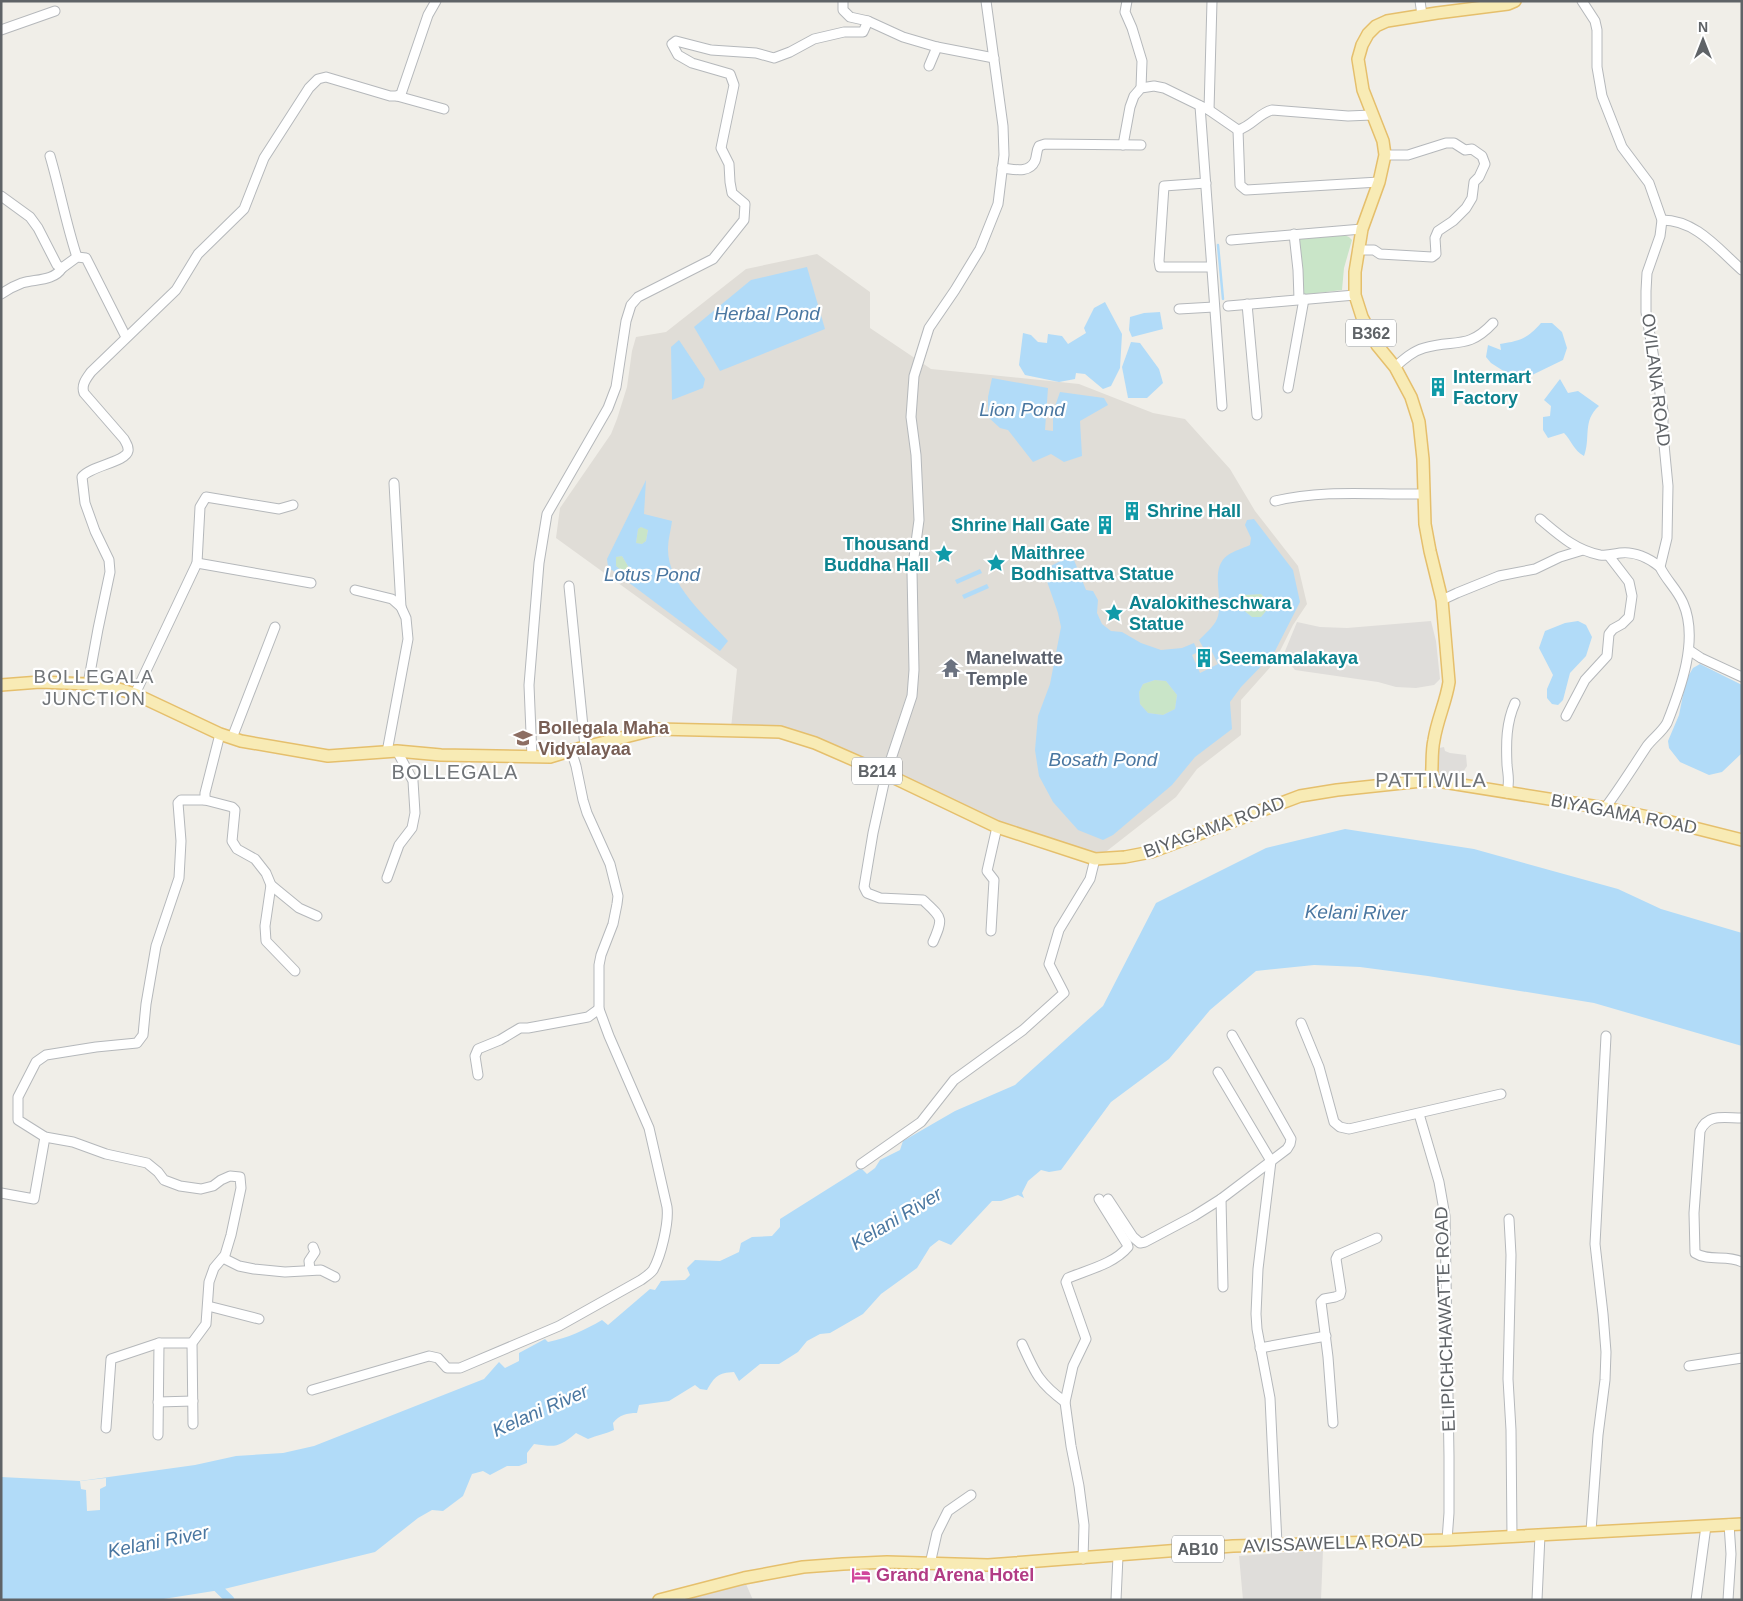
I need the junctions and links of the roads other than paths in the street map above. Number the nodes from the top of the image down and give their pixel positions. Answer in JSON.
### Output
{"nodes":[{"id":1,"x":436,"y":1,"type":"edge"},
{"id":2,"x":843,"y":1,"type":"edge"},
{"id":3,"x":986,"y":1,"type":"edge"},
{"id":4,"x":1127,"y":1,"type":"edge"},
{"id":5,"x":1212,"y":1,"type":"edge"},
{"id":6,"x":1420,"y":1,"type":"edge"},
{"id":7,"x":1515,"y":1,"type":"edge"},
{"id":8,"x":1582,"y":1,"type":"edge"},
{"id":9,"x":55,"y":10,"type":"dead end"},
{"id":10,"x":1422,"y":15,"type":"junction"},
{"id":11,"x":868,"y":21,"type":"junction"},
{"id":12,"x":1,"y":30,"type":"edge"},
{"id":13,"x":936,"y":47,"type":"junction"},
{"id":14,"x":994,"y":58,"type":"junction"},
{"id":15,"x":929,"y":66,"type":"dead end"},
{"id":16,"x":1141,"y":88,"type":"junction"},
{"id":17,"x":396,"y":96,"type":"junction"},
{"id":18,"x":1200,"y":106,"type":"junction"},
{"id":19,"x":444,"y":109,"type":"dead end"},
{"id":20,"x":1209,"y":110,"type":"junction"},
{"id":21,"x":1372,"y":115,"type":"junction"},
{"id":22,"x":1238,"y":130,"type":"junction"},
{"id":23,"x":1123,"y":145,"type":"junction"},
{"id":24,"x":1141,"y":145,"type":"dead end"},
{"id":25,"x":1385,"y":155,"type":"junction"},
{"id":26,"x":50,"y":156,"type":"dead end"},
{"id":27,"x":1002,"y":168,"type":"junction"},
{"id":28,"x":1379,"y":182,"type":"junction"},
{"id":29,"x":1206,"y":183,"type":"junction"},
{"id":30,"x":1,"y":196,"type":"edge"},
{"id":31,"x":1662,"y":220,"type":"junction"},
{"id":32,"x":1362,"y":229,"type":"junction"},
{"id":33,"x":1294,"y":234,"type":"junction"},
{"id":34,"x":1231,"y":240,"type":"dead end"},
{"id":35,"x":1358,"y":250,"type":"junction"},
{"id":36,"x":77,"y":257,"type":"junction"},
{"id":37,"x":1212,"y":267,"type":"junction"},
{"id":38,"x":62,"y":268,"type":"junction"},
{"id":39,"x":1742,"y":270,"type":"edge"},
{"id":40,"x":1,"y":294,"type":"edge"},
{"id":41,"x":1355,"y":295,"type":"junction"},
{"id":42,"x":1301,"y":299,"type":"junction"},
{"id":43,"x":1247,"y":304,"type":"junction"},
{"id":44,"x":1228,"y":306,"type":"dead end"},
{"id":45,"x":1214,"y":307,"type":"junction"},
{"id":46,"x":1179,"y":309,"type":"dead end"},
{"id":47,"x":1494,"y":323,"type":"dead end"},
{"id":48,"x":126,"y":337,"type":"junction"},
{"id":49,"x":1395,"y":367,"type":"junction"},
{"id":50,"x":1288,"y":388,"type":"dead end"},
{"id":51,"x":1222,"y":406,"type":"dead end"},
{"id":52,"x":1257,"y":415,"type":"dead end"},
{"id":53,"x":394,"y":483,"type":"dead end"},
{"id":54,"x":1424,"y":494,"type":"junction"},
{"id":55,"x":1275,"y":501,"type":"dead end"},
{"id":56,"x":293,"y":505,"type":"dead end"},
{"id":57,"x":1540,"y":519,"type":"dead end"},
{"id":58,"x":1583,"y":550,"type":"junction"},
{"id":59,"x":1609,"y":556,"type":"junction"},
{"id":60,"x":197,"y":564,"type":"junction"},
{"id":61,"x":1660,"y":567,"type":"junction"},
{"id":62,"x":311,"y":583,"type":"dead end"},
{"id":63,"x":569,"y":586,"type":"dead end"},
{"id":64,"x":355,"y":590,"type":"dead end"},
{"id":65,"x":1442,"y":600,"type":"junction"},
{"id":66,"x":401,"y":607,"type":"junction"},
{"id":67,"x":274,"y":627,"type":"dead end"},
{"id":68,"x":1689,"y":650,"type":"junction"},
{"id":69,"x":1742,"y":677,"type":"edge"},
{"id":70,"x":88,"y":684,"type":"junction"},
{"id":71,"x":1,"y":685,"type":"edge"},
{"id":72,"x":135,"y":694,"type":"junction"},
{"id":73,"x":1515,"y":703,"type":"dead end"},
{"id":74,"x":1566,"y":716,"type":"dead end"},
{"id":75,"x":220,"y":734,"type":"junction"},
{"id":76,"x":232,"y":738,"type":"junction"},
{"id":77,"x":584,"y":747,"type":"junction"},
{"id":78,"x":571,"y":750,"type":"junction"},
{"id":79,"x":392,"y":752,"type":"junction"},
{"id":80,"x":532,"y":757,"type":"junction"},
{"id":81,"x":886,"y":774,"type":"junction"},
{"id":82,"x":1431,"y":780,"type":"junction"},
{"id":83,"x":1507,"y":793,"type":"junction"},
{"id":84,"x":205,"y":800,"type":"junction"},
{"id":85,"x":1605,"y":808,"type":"junction"},
{"id":86,"x":997,"y":827,"type":"junction"},
{"id":87,"x":1742,"y":840,"type":"edge"},
{"id":88,"x":1096,"y":859,"type":"junction"},
{"id":89,"x":387,"y":878,"type":"dead end"},
{"id":90,"x":271,"y":885,"type":"junction"},
{"id":91,"x":317,"y":916,"type":"dead end"},
{"id":92,"x":991,"y":931,"type":"dead end"},
{"id":93,"x":933,"y":942,"type":"dead end"},
{"id":94,"x":295,"y":971,"type":"dead end"},
{"id":95,"x":599,"y":1009,"type":"junction"},
{"id":96,"x":1301,"y":1023,"type":"dead end"},
{"id":97,"x":1232,"y":1035,"type":"dead end"},
{"id":98,"x":1606,"y":1036,"type":"dead end"},
{"id":99,"x":1218,"y":1072,"type":"dead end"},
{"id":100,"x":478,"y":1075,"type":"dead end"},
{"id":101,"x":1501,"y":1094,"type":"dead end"},
{"id":102,"x":1419,"y":1114,"type":"junction"},
{"id":103,"x":1742,"y":1118,"type":"edge"},
{"id":104,"x":45,"y":1136,"type":"junction"},
{"id":105,"x":1271,"y":1161,"type":"junction"},
{"id":106,"x":861,"y":1164,"type":"dead end"},
{"id":107,"x":1,"y":1193,"type":"edge"},
{"id":108,"x":1222,"y":1199,"type":"junction"},
{"id":109,"x":1509,"y":1220,"type":"dead end"},
{"id":110,"x":1377,"y":1238,"type":"dead end"},
{"id":111,"x":313,"y":1247,"type":"dead end"},
{"id":112,"x":223,"y":1258,"type":"junction"},
{"id":113,"x":1742,"y":1262,"type":"edge"},
{"id":114,"x":310,"y":1270,"type":"junction"},
{"id":115,"x":335,"y":1277,"type":"dead end"},
{"id":116,"x":1223,"y":1287,"type":"dead end"},
{"id":117,"x":208,"y":1306,"type":"junction"},
{"id":118,"x":259,"y":1319,"type":"dead end"},
{"id":119,"x":1326,"y":1336,"type":"junction"},
{"id":120,"x":159,"y":1343,"type":"junction"},
{"id":121,"x":192,"y":1343,"type":"junction"},
{"id":122,"x":1022,"y":1344,"type":"dead end"},
{"id":123,"x":1260,"y":1348,"type":"junction"},
{"id":124,"x":1742,"y":1358,"type":"edge"},
{"id":125,"x":1689,"y":1366,"type":"dead end"},
{"id":126,"x":312,"y":1390,"type":"dead end"},
{"id":127,"x":158,"y":1402,"type":"junction"},
{"id":128,"x":193,"y":1402,"type":"junction"},
{"id":129,"x":1065,"y":1402,"type":"junction"},
{"id":130,"x":1333,"y":1423,"type":"dead end"},
{"id":131,"x":193,"y":1424,"type":"dead end"},
{"id":132,"x":106,"y":1428,"type":"dead end"},
{"id":133,"x":158,"y":1435,"type":"dead end"},
{"id":134,"x":971,"y":1495,"type":"dead end"},
{"id":135,"x":1729,"y":1524,"type":"junction"},
{"id":136,"x":1742,"y":1524,"type":"edge"},
{"id":137,"x":1706,"y":1526,"type":"junction"},
{"id":138,"x":1591,"y":1531,"type":"junction"},
{"id":139,"x":1540,"y":1535,"type":"junction"},
{"id":140,"x":1512,"y":1536,"type":"junction"},
{"id":141,"x":1446,"y":1540,"type":"junction"},
{"id":142,"x":1277,"y":1544,"type":"junction"},
{"id":143,"x":1118,"y":1556,"type":"junction"},
{"id":144,"x":1084,"y":1559,"type":"junction"},
{"id":145,"x":930,"y":1564,"type":"junction"},
{"id":146,"x":666,"y":1599,"type":"edge"},
{"id":147,"x":1116,"y":1600,"type":"edge"},
{"id":148,"x":1537,"y":1600,"type":"edge"},
{"id":149,"x":1696,"y":1600,"type":"edge"},
{"id":150,"x":1728,"y":1600,"type":"edge"}],
"edges":[{"from":1,"to":17,"type":"street"},
{"from":2,"to":11,"type":"street"},
{"from":3,"to":14,"type":"street"},
{"from":4,"to":16,"type":"street"},
{"from":5,"to":20,"type":"street"},
{"from":6,"to":10,"type":"street"},
{"from":7,"to":10,"type":"main road","number":"B362"},
{"from":8,"to":31,"type":"street"},
{"from":9,"to":12,"type":"street"},
{"from":10,"to":21,"type":"main road","number":"B362"},
{"from":11,"to":13,"type":"street"},
{"from":11,"to":80,"type":"street"},
{"from":13,"to":14,"type":"street"},
{"from":13,"to":15,"type":"street"},
{"from":14,"to":27,"type":"street"},
{"from":16,"to":18,"type":"street"},
{"from":16,"to":23,"type":"street"},
{"from":17,"to":19,"type":"street"},
{"from":17,"to":48,"type":"street"},
{"from":18,"to":20,"type":"street"},
{"from":18,"to":29,"type":"street"},
{"from":20,"to":22,"type":"street"},
{"from":21,"to":22,"type":"street"},
{"from":21,"to":25,"type":"main road","number":"B362"},
{"from":22,"to":28,"type":"street"},
{"from":23,"to":24,"type":"street"},
{"from":23,"to":27,"type":"street"},
{"from":25,"to":28,"type":"main road","number":"B362"},
{"from":25,"to":35,"type":"street"},
{"from":26,"to":36,"type":"street"},
{"from":27,"to":81,"type":"street"},
{"from":28,"to":32,"type":"main road","number":"B362"},
{"from":29,"to":37,"type":"street"},
{"from":29,"to":37,"type":"street"},
{"from":30,"to":38,"type":"street"},
{"from":31,"to":39,"type":"street"},
{"from":31,"to":61,"type":"street","name":"OVILANA ROAD"},
{"from":32,"to":33,"type":"street"},
{"from":32,"to":35,"type":"main road","number":"B362"},
{"from":33,"to":34,"type":"street"},
{"from":33,"to":42,"type":"street"},
{"from":35,"to":41,"type":"main road","number":"B362"},
{"from":36,"to":38,"type":"street"},
{"from":36,"to":48,"type":"street"},
{"from":37,"to":45,"type":"street"},
{"from":38,"to":40,"type":"street"},
{"from":41,"to":42,"type":"street"},
{"from":41,"to":49,"type":"main road","number":"B362"},
{"from":42,"to":43,"type":"street"},
{"from":42,"to":50,"type":"street"},
{"from":43,"to":44,"type":"street"},
{"from":43,"to":52,"type":"street"},
{"from":45,"to":46,"type":"street"},
{"from":45,"to":51,"type":"street"},
{"from":47,"to":49,"type":"street"},
{"from":48,"to":70,"type":"street"},
{"from":49,"to":54,"type":"main road","number":"B362"},
{"from":53,"to":66,"type":"street"},
{"from":54,"to":55,"type":"street"},
{"from":54,"to":65,"type":"main road","number":"B362"},
{"from":56,"to":60,"type":"street"},
{"from":57,"to":58,"type":"street"},
{"from":58,"to":59,"type":"street"},
{"from":58,"to":65,"type":"street"},
{"from":59,"to":61,"type":"street"},
{"from":59,"to":74,"type":"street"},
{"from":60,"to":62,"type":"street"},
{"from":60,"to":72,"type":"street"},
{"from":61,"to":68,"type":"street"},
{"from":63,"to":77,"type":"street"},
{"from":64,"to":66,"type":"street"},
{"from":65,"to":82,"type":"main road","number":"B362"},
{"from":66,"to":79,"type":"street"},
{"from":67,"to":76,"type":"street"},
{"from":68,"to":69,"type":"street"},
{"from":68,"to":85,"type":"street"},
{"from":70,"to":71,"type":"main road","name":"BIYAGAMA ROAD","number":"B214"},
{"from":70,"to":72,"type":"main road","name":"BIYAGAMA ROAD","number":"B214"},
{"from":72,"to":75,"type":"main road","name":"BIYAGAMA ROAD","number":"B214"},
{"from":73,"to":83,"type":"street"},
{"from":75,"to":76,"type":"main road","name":"BIYAGAMA ROAD","number":"B214"},
{"from":75,"to":84,"type":"street"},
{"from":76,"to":79,"type":"main road","name":"BIYAGAMA ROAD","number":"B214"},
{"from":77,"to":78,"type":"main road","name":"BIYAGAMA ROAD","number":"B214"},
{"from":77,"to":81,"type":"main road","name":"BIYAGAMA ROAD","number":"B214"},
{"from":78,"to":80,"type":"main road","name":"BIYAGAMA ROAD","number":"B214"},
{"from":78,"to":95,"type":"street"},
{"from":79,"to":80,"type":"main road","name":"BIYAGAMA ROAD","number":"B214"},
{"from":79,"to":89,"type":"street"},
{"from":81,"to":86,"type":"main road","name":"BIYAGAMA ROAD","number":"B214"},
{"from":81,"to":93,"type":"street"},
{"from":82,"to":83,"type":"main road","name":"BIYAGAMA ROAD","number":"B214"},
{"from":82,"to":88,"type":"main road","name":"BIYAGAMA ROAD","number":"B214"},
{"from":83,"to":85,"type":"main road","name":"BIYAGAMA ROAD","number":"B214"},
{"from":84,"to":90,"type":"street"},
{"from":84,"to":104,"type":"street"},
{"from":85,"to":87,"type":"main road","name":"BIYAGAMA ROAD","number":"B214"},
{"from":86,"to":88,"type":"main road","name":"BIYAGAMA ROAD","number":"B214"},
{"from":86,"to":92,"type":"street"},
{"from":88,"to":106,"type":"street"},
{"from":90,"to":91,"type":"street"},
{"from":90,"to":94,"type":"street"},
{"from":95,"to":100,"type":"street"},
{"from":95,"to":126,"type":"street"},
{"from":96,"to":102,"type":"street"},
{"from":97,"to":105,"type":"street"},
{"from":98,"to":138,"type":"street"},
{"from":99,"to":105,"type":"street"},
{"from":101,"to":102,"type":"street"},
{"from":102,"to":141,"type":"street","name":"ELIPICHCHAWATTE ROAD"},
{"from":103,"to":113,"type":"street"},
{"from":104,"to":107,"type":"street"},
{"from":104,"to":112,"type":"street"},
{"from":105,"to":108,"type":"street"},
{"from":105,"to":123,"type":"street"},
{"from":108,"to":116,"type":"street"},
{"from":108,"to":129,"type":"street"},
{"from":109,"to":140,"type":"street"},
{"from":110,"to":119,"type":"street"},
{"from":111,"to":114,"type":"street"},
{"from":112,"to":114,"type":"street"},
{"from":112,"to":117,"type":"street"},
{"from":114,"to":115,"type":"street"},
{"from":117,"to":118,"type":"street"},
{"from":117,"to":121,"type":"street"},
{"from":119,"to":123,"type":"street"},
{"from":119,"to":130,"type":"street"},
{"from":120,"to":121,"type":"street"},
{"from":120,"to":127,"type":"street"},
{"from":120,"to":132,"type":"street"},
{"from":121,"to":128,"type":"street"},
{"from":122,"to":129,"type":"street"},
{"from":123,"to":142,"type":"street"},
{"from":124,"to":125,"type":"street"},
{"from":127,"to":128,"type":"street"},
{"from":127,"to":133,"type":"street"},
{"from":128,"to":131,"type":"street"},
{"from":129,"to":144,"type":"street"},
{"from":134,"to":145,"type":"street"},
{"from":135,"to":136,"type":"main road","name":"AVISSAWELLA ROAD","number":"AB10"},
{"from":135,"to":137,"type":"main road","name":"AVISSAWELLA ROAD","number":"AB10"},
{"from":135,"to":150,"type":"street"},
{"from":137,"to":138,"type":"main road","name":"AVISSAWELLA ROAD","number":"AB10"},
{"from":137,"to":149,"type":"street"},
{"from":138,"to":139,"type":"main road","name":"AVISSAWELLA ROAD","number":"AB10"},
{"from":139,"to":140,"type":"main road","name":"AVISSAWELLA ROAD","number":"AB10"},
{"from":139,"to":148,"type":"street"},
{"from":140,"to":141,"type":"main road","name":"AVISSAWELLA ROAD","number":"AB10"},
{"from":141,"to":142,"type":"main road","name":"AVISSAWELLA ROAD","number":"AB10"},
{"from":142,"to":143,"type":"main road","name":"AVISSAWELLA ROAD","number":"AB10"},
{"from":143,"to":144,"type":"main road","name":"AVISSAWELLA ROAD","number":"AB10"},
{"from":143,"to":147,"type":"street"},
{"from":144,"to":145,"type":"main road","name":"AVISSAWELLA ROAD","number":"AB10"},
{"from":145,"to":146,"type":"main road","name":"AVISSAWELLA ROAD","number":"AB10"}]}
